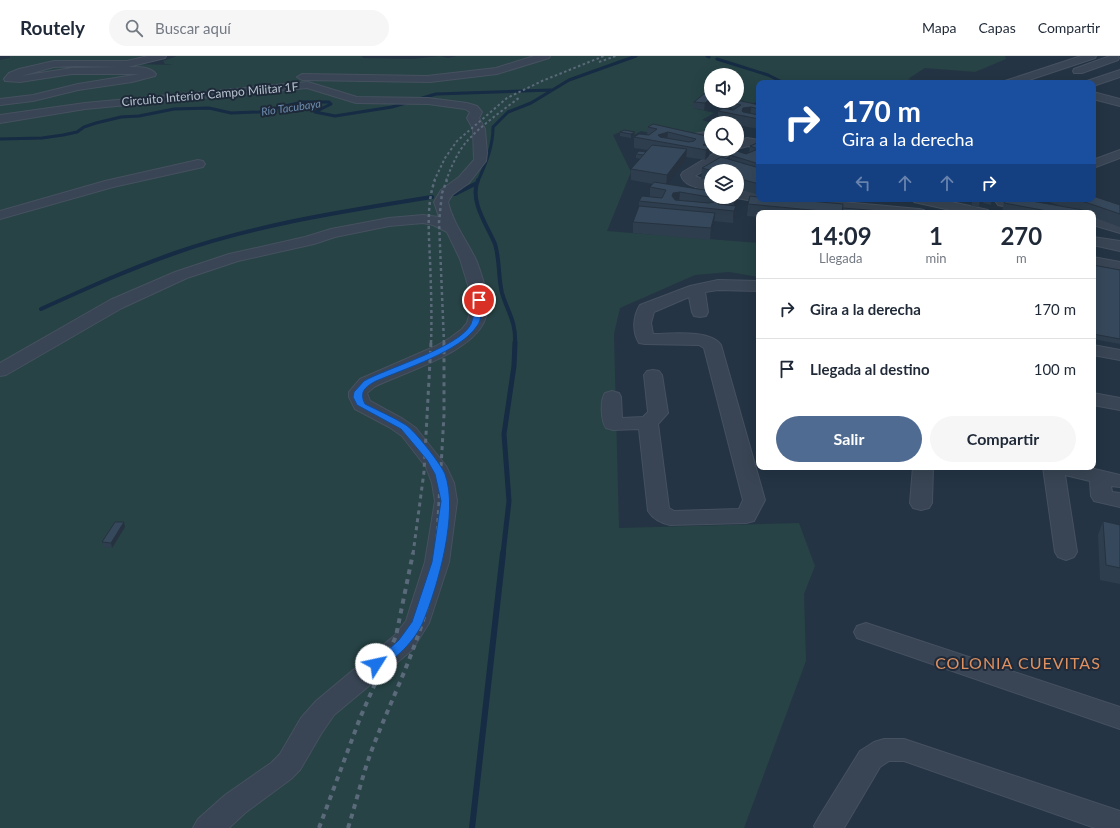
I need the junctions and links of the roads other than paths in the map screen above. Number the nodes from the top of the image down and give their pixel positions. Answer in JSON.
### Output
{"nodes":[{"id":1,"x":161,"y":56,"type":"edge"},
{"id":2,"x":545,"y":56,"type":"edge"},
{"id":3,"x":1091,"y":56,"type":"edge"},
{"id":4,"x":1115,"y":60,"type":"edge"},
{"id":5,"x":1120,"y":73,"type":"edge"},
{"id":6,"x":1028,"y":76,"type":"junction"},
{"id":7,"x":1062,"y":77,"type":"dead end"},
{"id":8,"x":430,"y":79,"type":"junction"},
{"id":9,"x":1017,"y":80,"type":"edge"},
{"id":10,"x":1042,"y":80,"type":"edge"},
{"id":11,"x":1074,"y":80,"type":"dead end"},
{"id":12,"x":1096,"y":81,"type":"edge"},
{"id":13,"x":308,"y":85,"type":"junction"},
{"id":14,"x":1096,"y":96,"type":"edge"},
{"id":15,"x":0,"y":102,"type":"edge"},
{"id":16,"x":1120,"y":103,"type":"edge"},
{"id":17,"x":0,"y":112,"type":"edge"},
{"id":18,"x":0,"y":119,"type":"edge"},
{"id":19,"x":704,"y":136,"type":"edge"},
{"id":20,"x":704,"y":140,"type":"edge"},
{"id":21,"x":744,"y":142,"type":"edge"},
{"id":22,"x":756,"y":144,"type":"edge"},
{"id":23,"x":1120,"y":154,"type":"edge"},
{"id":24,"x":715,"y":156,"type":"edge"},
{"id":25,"x":1096,"y":163,"type":"edge"},
{"id":26,"x":198,"y":164,"type":"dead end"},
{"id":27,"x":704,"y":185,"type":"edge"},
{"id":28,"x":941,"y":202,"type":"edge"},
{"id":29,"x":1003,"y":202,"type":"edge"},
{"id":30,"x":1043,"y":202,"type":"edge"},
{"id":31,"x":833,"y":203,"type":"edge"},
{"id":32,"x":888,"y":210,"type":"edge"},
{"id":33,"x":969,"y":210,"type":"edge"},
{"id":34,"x":1051,"y":210,"type":"edge"},
{"id":35,"x":1065,"y":210,"type":"edge"},
{"id":36,"x":0,"y":215,"type":"edge"},
{"id":37,"x":1096,"y":221,"type":"edge"},
{"id":38,"x":452,"y":229,"type":"junction"},
{"id":39,"x":1120,"y":229,"type":"edge"},
{"id":40,"x":1096,"y":233,"type":"edge"},
{"id":41,"x":1120,"y":237,"type":"edge"},
{"id":42,"x":1096,"y":242,"type":"edge"},
{"id":43,"x":1120,"y":246,"type":"edge"},
{"id":44,"x":1096,"y":251,"type":"edge"},
{"id":45,"x":1120,"y":255,"type":"edge"},
{"id":46,"x":1096,"y":263,"type":"edge"},
{"id":47,"x":1120,"y":267,"type":"edge"},
{"id":48,"x":756,"y":286,"type":"edge"},
{"id":49,"x":696,"y":289,"type":"junction"},
{"id":50,"x":700,"y":312,"type":"dead end"},
{"id":51,"x":1096,"y":351,"type":"edge"},
{"id":52,"x":1120,"y":355,"type":"edge"},
{"id":53,"x":1096,"y":365,"type":"edge"},
{"id":54,"x":1120,"y":369,"type":"edge"},
{"id":55,"x":0,"y":371,"type":"edge"},
{"id":56,"x":653,"y":375,"type":"dead end"},
{"id":57,"x":612,"y":397,"type":"dead end"},
{"id":58,"x":1096,"y":400,"type":"edge"},
{"id":59,"x":1120,"y":404,"type":"edge"},
{"id":60,"x":648,"y":423,"type":"junction"},
{"id":61,"x":923,"y":470,"type":"edge"},
{"id":62,"x":1053,"y":470,"type":"edge"},
{"id":63,"x":1070,"y":470,"type":"edge"},
{"id":64,"x":1110,"y":479,"type":"edge"},
{"id":65,"x":1120,"y":500,"type":"edge"},
{"id":66,"x":921,"y":502,"type":"dead end"},
{"id":67,"x":1066,"y":552,"type":"dead end"},
{"id":68,"x":866,"y":632,"type":"dead end"},
{"id":69,"x":1120,"y":718,"type":"edge"},
{"id":70,"x":1120,"y":824,"type":"edge"},
{"id":71,"x":829,"y":826,"type":"dead end"},
{"id":72,"x":208,"y":828,"type":"edge"}],
"edges":[{"from":1,"to":15,"type":"street"},
{"from":2,"to":8,"type":"street"},
{"from":3,"to":6,"type":"street"},
{"from":4,"to":7,"type":"street"},
{"from":4,"to":11,"type":"street"},
{"from":5,"to":12,"type":"street"},
{"from":6,"to":9,"type":"street"},
{"from":6,"to":10,"type":"street"},
{"from":8,"to":13,"type":"street"},
{"from":8,"to":17,"type":"street"},
{"from":13,"to":18,"type":"street","name":"Circuito Interior Campo Militar 1F"},
{"from":13,"to":38,"type":"street","name":"Circuito Interior Campo Militar 1F"},
{"from":14,"to":16,"type":"street"},
{"from":19,"to":20,"type":"street"},
{"from":21,"to":22,"type":"street"},
{"from":23,"to":25,"type":"street"},
{"from":24,"to":27,"type":"street"},
{"from":26,"to":36,"type":"street"},
{"from":28,"to":33,"type":"street"},
{"from":29,"to":34,"type":"street"},
{"from":30,"to":35,"type":"street"},
{"from":31,"to":32,"type":"street"},
{"from":37,"to":39,"type":"street"},
{"from":38,"to":55,"type":"street"},
{"from":38,"to":72,"type":"street","name":"Circuito Interior Campo Militar 1F"},
{"from":40,"to":41,"type":"street"},
{"from":42,"to":43,"type":"street"},
{"from":44,"to":45,"type":"street"},
{"from":46,"to":47,"type":"street"},
{"from":48,"to":49,"type":"street"},
{"from":49,"to":50,"type":"street"},
{"from":49,"to":60,"type":"street"},
{"from":51,"to":52,"type":"street"},
{"from":53,"to":54,"type":"street"},
{"from":56,"to":60,"type":"street"},
{"from":57,"to":60,"type":"street"},
{"from":58,"to":59,"type":"street"},
{"from":61,"to":66,"type":"street"},
{"from":62,"to":67,"type":"street"},
{"from":63,"to":64,"type":"street"},
{"from":64,"to":65,"type":"street"},
{"from":68,"to":69,"type":"street"},
{"from":70,"to":71,"type":"street"}]}
